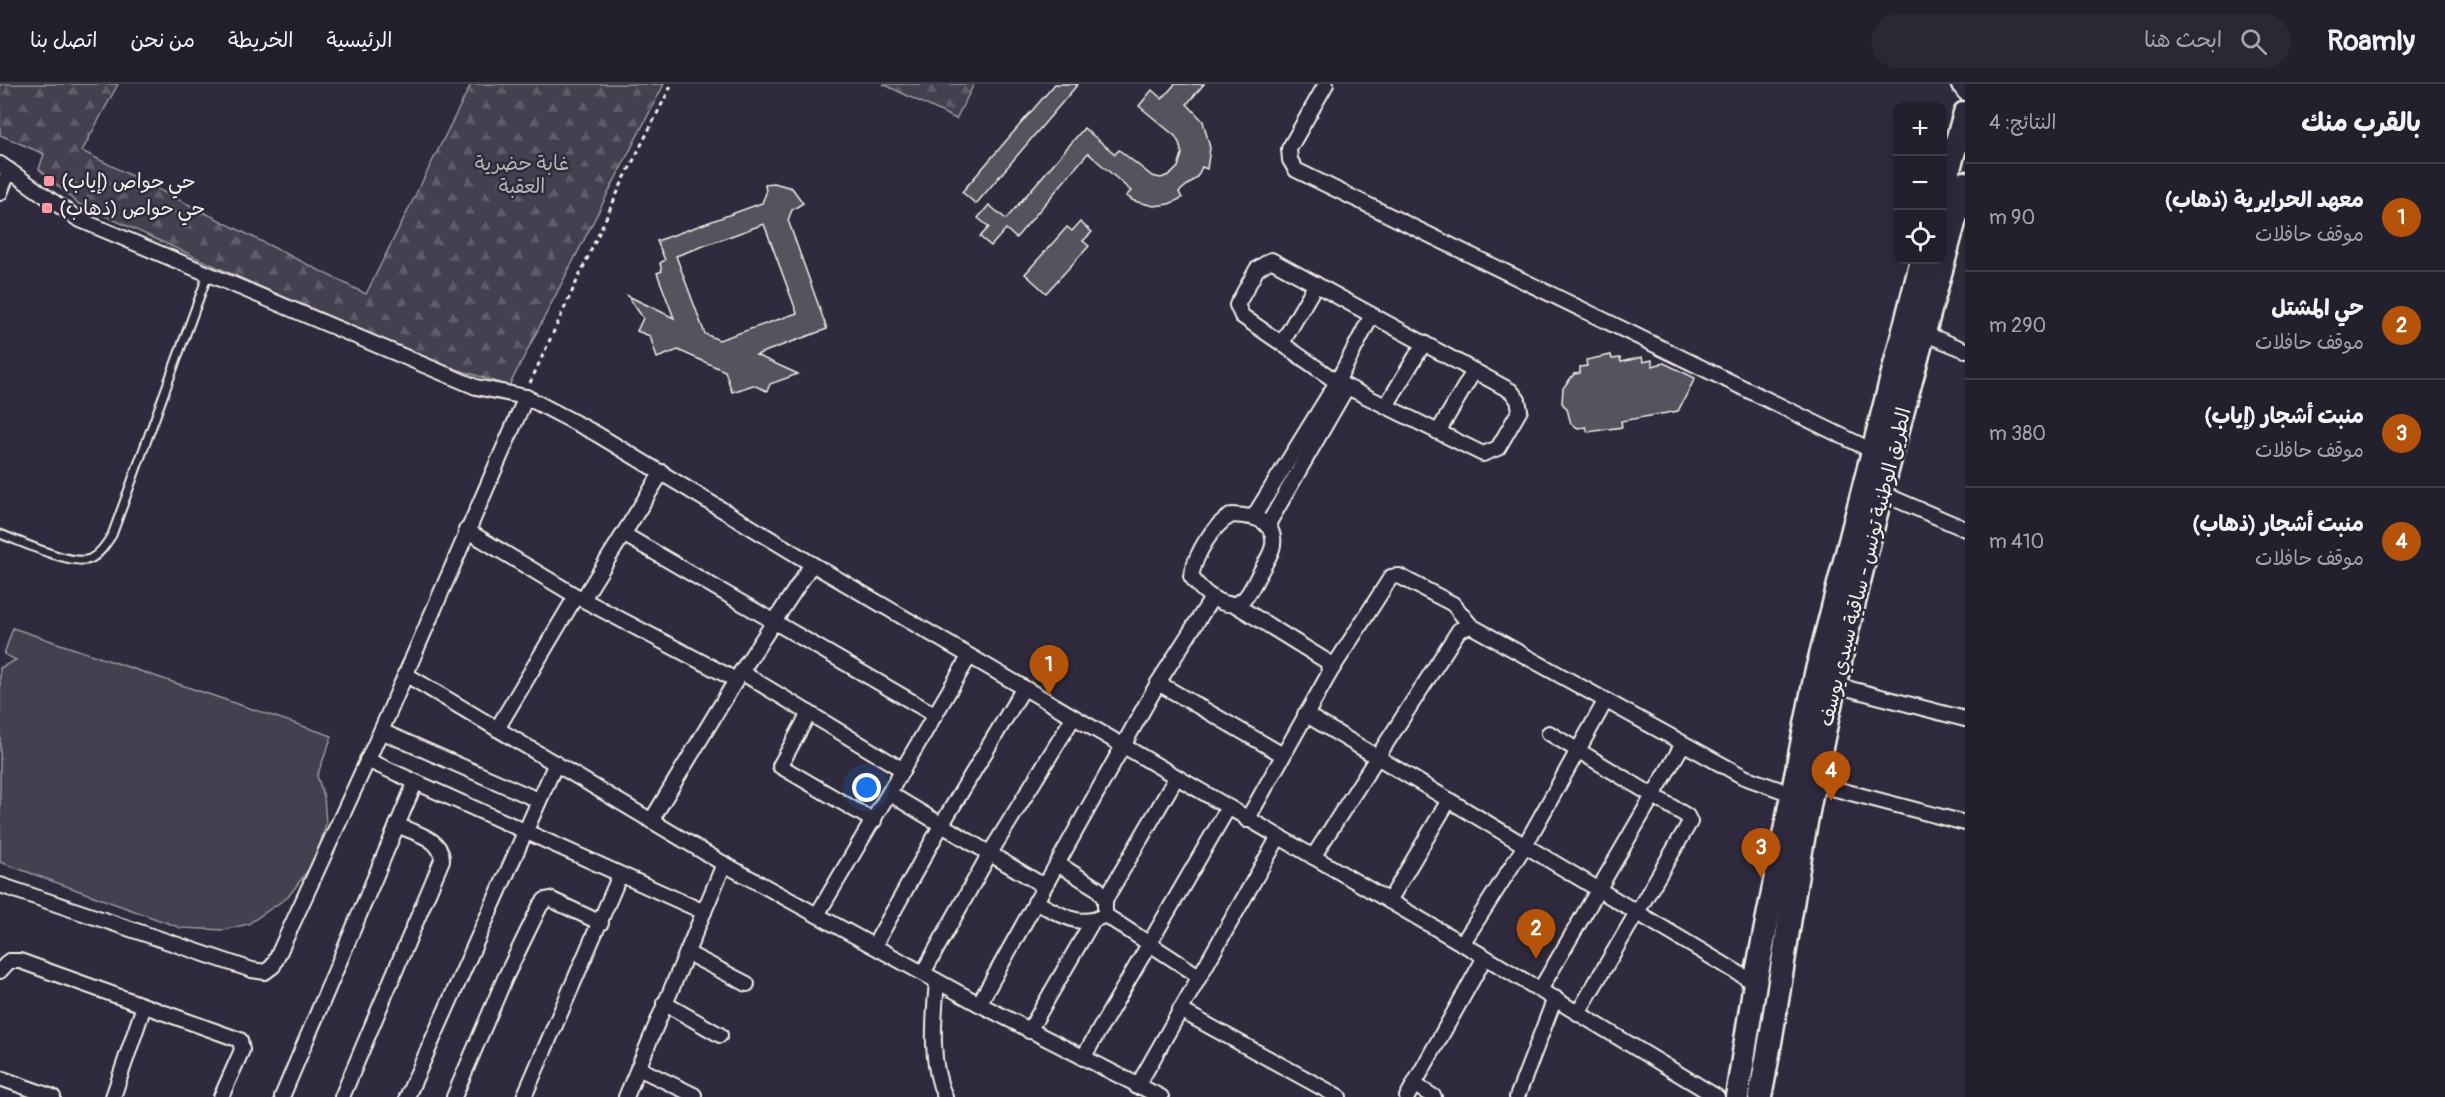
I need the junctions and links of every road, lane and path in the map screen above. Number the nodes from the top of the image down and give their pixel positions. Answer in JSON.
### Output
{"nodes":[{"id":1,"x":672,"y":84,"type":"edge"},
{"id":2,"x":1326,"y":84,"type":"edge"},
{"id":3,"x":1958,"y":84,"type":"edge"},
{"id":4,"x":1965,"y":93,"type":"edge"},
{"id":5,"x":1965,"y":113,"type":"edge"},
{"id":6,"x":4,"y":167,"type":"edge"},
{"id":7,"x":1947,"y":176,"type":"edge"},
{"id":8,"x":1965,"y":183,"type":"edge"},
{"id":9,"x":0,"y":193,"type":"edge"},
{"id":10,"x":1960,"y":221,"type":"edge"},
{"id":11,"x":1921,"y":264,"type":"edge"},
{"id":12,"x":208,"y":274,"type":"junction"},
{"id":13,"x":1316,"y":284,"type":"junction"},
{"id":14,"x":1372,"y":315,"type":"junction"},
{"id":15,"x":1923,"y":333,"type":"junction"},
{"id":16,"x":1282,"y":343,"type":"junction"},
{"id":17,"x":1424,"y":343,"type":"junction"},
{"id":18,"x":1965,"y":350,"type":"edge"},
{"id":19,"x":1474,"y":371,"type":"junction"},
{"id":20,"x":1342,"y":385,"type":"junction"},
{"id":21,"x":526,"y":396,"type":"junction"},
{"id":22,"x":1386,"y":406,"type":"junction"},
{"id":23,"x":1438,"y":432,"type":"junction"},
{"id":24,"x":1881,"y":455,"type":"junction"},
{"id":25,"x":662,"y":472,"type":"junction"},
{"id":26,"x":1881,"y":493,"type":"junction"},
{"id":27,"x":1254,"y":516,"type":"junction"},
{"id":28,"x":1267,"y":526,"type":"junction"},
{"id":29,"x":1965,"y":529,"type":"edge"},
{"id":30,"x":466,"y":530,"type":"junction"},
{"id":31,"x":623,"y":534,"type":"junction"},
{"id":32,"x":1,"y":537,"type":"edge"},
{"id":33,"x":812,"y":564,"type":"junction"},
{"id":34,"x":579,"y":598,"type":"junction"},
{"id":35,"x":1212,"y":598,"type":"junction"},
{"id":36,"x":1234,"y":603,"type":"junction"},
{"id":37,"x":774,"y":622,"type":"junction"},
{"id":38,"x":1471,"y":626,"type":"junction"},
{"id":39,"x":969,"y":657,"type":"junction"},
{"id":40,"x":405,"y":674,"type":"junction"},
{"id":41,"x":1329,"y":674,"type":"junction"},
{"id":42,"x":739,"y":676,"type":"junction"},
{"id":43,"x":1158,"y":683,"type":"junction"},
{"id":44,"x":1835,"y":685,"type":"junction"},
{"id":45,"x":1023,"y":689,"type":"junction"},
{"id":46,"x":1606,"y":700,"type":"junction"},
{"id":47,"x":808,"y":713,"type":"junction"},
{"id":48,"x":1305,"y":714,"type":"junction"},
{"id":49,"x":935,"y":715,"type":"junction"},
{"id":50,"x":1073,"y":718,"type":"junction"},
{"id":51,"x":1965,"y":719,"type":"edge"},
{"id":52,"x":497,"y":729,"type":"junction"},
{"id":53,"x":381,"y":731,"type":"junction"},
{"id":54,"x":1549,"y":733,"type":"dead end"},
{"id":55,"x":1683,"y":744,"type":"junction"},
{"id":56,"x":1122,"y":747,"type":"junction"},
{"id":57,"x":1578,"y":750,"type":"junction"},
{"id":58,"x":1283,"y":755,"type":"junction"},
{"id":59,"x":1377,"y":757,"type":"junction"},
{"id":60,"x":367,"y":760,"type":"junction"},
{"id":61,"x":556,"y":763,"type":"junction"},
{"id":62,"x":903,"y":770,"type":"junction"},
{"id":63,"x":1176,"y":778,"type":"junction"},
{"id":64,"x":415,"y":783,"type":"junction"},
{"id":65,"x":1813,"y":783,"type":"junction"},
{"id":66,"x":890,"y":794,"type":"junction"},
{"id":67,"x":1792,"y":794,"type":"junction"},
{"id":68,"x":1653,"y":795,"type":"junction"},
{"id":69,"x":1449,"y":800,"type":"junction"},
{"id":70,"x":538,"y":801,"type":"junction"},
{"id":71,"x":1228,"y":808,"type":"junction"},
{"id":72,"x":1247,"y":820,"type":"junction"},
{"id":73,"x":651,"y":821,"type":"junction"},
{"id":74,"x":874,"y":821,"type":"junction"},
{"id":75,"x":1965,"y":824,"type":"edge"},
{"id":76,"x":397,"y":825,"type":"junction"},
{"id":77,"x":942,"y":825,"type":"junction"},
{"id":78,"x":526,"y":833,"type":"junction"},
{"id":79,"x":1278,"y":838,"type":"junction"},
{"id":80,"x":1524,"y":847,"type":"junction"},
{"id":81,"x":990,"y":853,"type":"junction"},
{"id":82,"x":1313,"y":857,"type":"junction"},
{"id":83,"x":724,"y":864,"type":"junction"},
{"id":84,"x":1058,"y":864,"type":"junction"},
{"id":85,"x":621,"y":875,"type":"junction"},
{"id":86,"x":0,"y":885,"type":"edge"},
{"id":87,"x":1044,"y":886,"type":"junction"},
{"id":88,"x":1597,"y":890,"type":"junction"},
{"id":89,"x":1105,"y":900,"type":"junction"},
{"id":90,"x":1389,"y":901,"type":"junction"},
{"id":91,"x":1035,"y":902,"type":"junction"},
{"id":92,"x":704,"y":912,"type":"junction"},
{"id":93,"x":1638,"y":914,"type":"junction"},
{"id":94,"x":817,"y":915,"type":"junction"},
{"id":95,"x":1105,"y":915,"type":"junction"},
{"id":96,"x":601,"y":922,"type":"junction"},
{"id":97,"x":1092,"y":922,"type":"junction"},
{"id":98,"x":1462,"y":944,"type":"junction"},
{"id":99,"x":1149,"y":945,"type":"junction"},
{"id":100,"x":874,"y":946,"type":"junction"},
{"id":101,"x":687,"y":953,"type":"junction"},
{"id":102,"x":1485,"y":957,"type":"junction"},
{"id":103,"x":0,"y":971,"type":"edge"},
{"id":104,"x":923,"y":973,"type":"junction"},
{"id":105,"x":1199,"y":976,"type":"junction"},
{"id":106,"x":937,"y":981,"type":"junction"},
{"id":107,"x":1755,"y":983,"type":"junction"},
{"id":108,"x":747,"y":984,"type":"dead end"},
{"id":109,"x":1540,"y":990,"type":"junction"},
{"id":110,"x":1555,"y":998,"type":"junction"},
{"id":111,"x":664,"y":1003,"type":"junction"},
{"id":112,"x":979,"y":1005,"type":"junction"},
{"id":113,"x":144,"y":1006,"type":"junction"},
{"id":114,"x":1180,"y":1010,"type":"junction"},
{"id":115,"x":1578,"y":1013,"type":"junction"},
{"id":116,"x":1029,"y":1030,"type":"junction"},
{"id":117,"x":720,"y":1035,"type":"dead end"},
{"id":118,"x":1083,"y":1058,"type":"junction"},
{"id":119,"x":638,"y":1068,"type":"junction"},
{"id":120,"x":0,"y":1078,"type":"edge"},
{"id":121,"x":1137,"y":1086,"type":"junction"},
{"id":122,"x":1411,"y":1091,"type":"edge"},
{"id":123,"x":694,"y":1095,"type":"dead end"},
{"id":124,"x":53,"y":1097,"type":"edge"},
{"id":125,"x":113,"y":1097,"type":"edge"},
{"id":126,"x":221,"y":1097,"type":"edge"},
{"id":127,"x":282,"y":1097,"type":"edge"},
{"id":128,"x":342,"y":1097,"type":"edge"},
{"id":129,"x":407,"y":1097,"type":"edge"},
{"id":130,"x":454,"y":1097,"type":"edge"},
{"id":131,"x":524,"y":1097,"type":"edge"},
{"id":132,"x":626,"y":1097,"type":"edge"},
{"id":133,"x":945,"y":1097,"type":"edge"},
{"id":134,"x":1161,"y":1097,"type":"edge"},
{"id":135,"x":1339,"y":1097,"type":"edge"},
{"id":136,"x":1434,"y":1097,"type":"edge"},
{"id":137,"x":1517,"y":1097,"type":"edge"},
{"id":138,"x":1717,"y":1097,"type":"edge"},
{"id":139,"x":1737,"y":1097,"type":"edge"},
{"id":140,"x":1760,"y":1097,"type":"edge"}],
"edges":[{"from":1,"to":21,"type":"path"},
{"from":2,"to":24,"type":"street"},
{"from":3,"to":4,"type":"street"},
{"from":5,"to":7,"type":"highway"},
{"from":6,"to":9,"type":"street"},
{"from":6,"to":12,"type":"street"},
{"from":8,"to":10,"type":"highway","name":"الطريق الوطنية تونس - ساقية سيدي يوسف"},
{"from":10,"to":15,"type":"highway","name":"الطريق الوطنية تونس - ساقية سيدي يوسف"},
{"from":11,"to":24,"type":"highway","name":"الطريق الوطنية تونس - ساقية سيدي يوسف"},
{"from":12,"to":21,"type":"street"},
{"from":12,"to":32,"type":"lane"},
{"from":13,"to":14,"type":"street"},
{"from":13,"to":16,"type":"street"},
{"from":13,"to":16,"type":"street"},
{"from":14,"to":17,"type":"street"},
{"from":14,"to":20,"type":"street"},
{"from":15,"to":18,"type":"street"},
{"from":15,"to":24,"type":"highway","name":"الطريق الوطنية تونس - ساقية سيدي يوسف"},
{"from":16,"to":20,"type":"street"},
{"from":17,"to":19,"type":"street"},
{"from":17,"to":22,"type":"street"},
{"from":19,"to":23,"type":"street"},
{"from":19,"to":23,"type":"street"},
{"from":20,"to":22,"type":"street"},
{"from":20,"to":27,"type":"street"},
{"from":20,"to":28,"type":"street"},
{"from":21,"to":25,"type":"street"},
{"from":21,"to":30,"type":"street"},
{"from":22,"to":23,"type":"street"},
{"from":24,"to":26,"type":"highway","name":"الطريق الوطنية تونس - ساقية سيدي يوسف"},
{"from":24,"to":67,"type":"highway","name":"الطريق الوطنية تونس - ساقية سيدي يوسف"},
{"from":25,"to":31,"type":"street"},
{"from":25,"to":33,"type":"street"},
{"from":26,"to":29,"type":"street"},
{"from":26,"to":44,"type":"highway","name":"الطريق الوطنية تونس - ساقية سيدي يوسف"},
{"from":27,"to":28,"type":"street"},
{"from":27,"to":35,"type":"street"},
{"from":28,"to":36,"type":"street"},
{"from":30,"to":34,"type":"street"},
{"from":30,"to":40,"type":"street"},
{"from":31,"to":34,"type":"street"},
{"from":31,"to":37,"type":"street"},
{"from":33,"to":37,"type":"street"},
{"from":33,"to":39,"type":"street"},
{"from":34,"to":42,"type":"street"},
{"from":34,"to":52,"type":"street"},
{"from":35,"to":36,"type":"street"},
{"from":35,"to":43,"type":"street"},
{"from":36,"to":41,"type":"street"},
{"from":37,"to":42,"type":"street"},
{"from":37,"to":49,"type":"street"},
{"from":38,"to":41,"type":"street"},
{"from":38,"to":46,"type":"street"},
{"from":38,"to":59,"type":"street"},
{"from":39,"to":45,"type":"street"},
{"from":39,"to":49,"type":"street"},
{"from":40,"to":52,"type":"street"},
{"from":40,"to":53,"type":"street"},
{"from":41,"to":48,"type":"street"},
{"from":42,"to":47,"type":"street"},
{"from":42,"to":73,"type":"street"},
{"from":43,"to":56,"type":"street"},
{"from":43,"to":58,"type":"street"},
{"from":44,"to":51,"type":"street"},
{"from":44,"to":65,"type":"highway","name":"الطريق الوطنية تونس - ساقية سيدي يوسف"},
{"from":45,"to":50,"type":"street"},
{"from":45,"to":77,"type":"street"},
{"from":46,"to":55,"type":"street"},
{"from":46,"to":57,"type":"street"},
{"from":47,"to":62,"type":"street"},
{"from":47,"to":74,"type":"street"},
{"from":48,"to":58,"type":"street"},
{"from":48,"to":59,"type":"street"},
{"from":49,"to":62,"type":"street"},
{"from":50,"to":56,"type":"street"},
{"from":50,"to":81,"type":"street"},
{"from":52,"to":61,"type":"street"},
{"from":53,"to":60,"type":"street"},
{"from":53,"to":70,"type":"street"},
{"from":54,"to":57,"type":"street"},
{"from":55,"to":67,"type":"street"},
{"from":55,"to":68,"type":"street"},
{"from":56,"to":63,"type":"street"},
{"from":56,"to":84,"type":"street"},
{"from":57,"to":68,"type":"street"},
{"from":57,"to":80,"type":"street"},
{"from":58,"to":72,"type":"street"},
{"from":59,"to":69,"type":"street"},
{"from":59,"to":82,"type":"street"},
{"from":60,"to":64,"type":"street"},
{"from":60,"to":86,"type":"street"},
{"from":61,"to":70,"type":"street"},
{"from":61,"to":73,"type":"street"},
{"from":62,"to":66,"type":"street"},
{"from":63,"to":71,"type":"street"},
{"from":63,"to":89,"type":"street"},
{"from":64,"to":76,"type":"street"},
{"from":64,"to":78,"type":"street"},
{"from":65,"to":75,"type":"street"},
{"from":65,"to":140,"type":"highway","name":"الطريق الوطنية تونس - ساقية سيدي يوسف"},
{"from":66,"to":74,"type":"street"},
{"from":66,"to":77,"type":"street"},
{"from":67,"to":107,"type":"highway","name":"الطريق الوطنية تونس - ساقية سيدي يوسف"},
{"from":68,"to":88,"type":"street"},
{"from":68,"to":93,"type":"street"},
{"from":69,"to":80,"type":"street"},
{"from":69,"to":90,"type":"street"},
{"from":70,"to":78,"type":"street"},
{"from":71,"to":72,"type":"street"},
{"from":71,"to":99,"type":"street"},
{"from":72,"to":79,"type":"street"},
{"from":73,"to":83,"type":"street"},
{"from":74,"to":94,"type":"street"},
{"from":76,"to":127,"type":"street"},
{"from":76,"to":128,"type":"street"},
{"from":77,"to":81,"type":"street"},
{"from":77,"to":100,"type":"street"},
{"from":78,"to":85,"type":"street"},
{"from":78,"to":129,"type":"street"},
{"from":79,"to":82,"type":"street"},
{"from":79,"to":105,"type":"street"},
{"from":80,"to":88,"type":"street"},
{"from":80,"to":98,"type":"street"},
{"from":81,"to":87,"type":"street"},
{"from":81,"to":104,"type":"street"},
{"from":82,"to":90,"type":"street"},
{"from":83,"to":92,"type":"street"},
{"from":83,"to":94,"type":"street"},
{"from":84,"to":87,"type":"street"},
{"from":84,"to":89,"type":"street"},
{"from":85,"to":92,"type":"street"},
{"from":85,"to":96,"type":"street"},
{"from":87,"to":91,"type":"street"},
{"from":88,"to":93,"type":"street"},
{"from":88,"to":109,"type":"street"},
{"from":89,"to":95,"type":"street"},
{"from":90,"to":98,"type":"street"},
{"from":91,"to":97,"type":"street"},
{"from":91,"to":112,"type":"street"},
{"from":92,"to":101,"type":"street"},
{"from":93,"to":107,"type":"street"},
{"from":93,"to":115,"type":"street"},
{"from":94,"to":100,"type":"street"},
{"from":95,"to":97,"type":"street"},
{"from":95,"to":99,"type":"street"},
{"from":96,"to":130,"type":"street"},
{"from":96,"to":131,"type":"street"},
{"from":97,"to":116,"type":"street"},
{"from":98,"to":102,"type":"street"},
{"from":99,"to":105,"type":"street"},
{"from":99,"to":118,"type":"street"},
{"from":100,"to":104,"type":"street"},
{"from":101,"to":108,"type":"street"},
{"from":101,"to":111,"type":"street"},
{"from":102,"to":109,"type":"street"},
{"from":102,"to":122,"type":"street"},
{"from":103,"to":113,"type":"street"},
{"from":104,"to":106,"type":"street"},
{"from":105,"to":114,"type":"street"},
{"from":106,"to":112,"type":"street"},
{"from":106,"to":133,"type":"street"},
{"from":107,"to":139,"type":"highway","name":"الطريق الوطنية تونس - ساقية سيدي يوسف"},
{"from":109,"to":110,"type":"street"},
{"from":110,"to":115,"type":"street"},
{"from":110,"to":137,"type":"street"},
{"from":111,"to":117,"type":"street"},
{"from":111,"to":119,"type":"street"},
{"from":112,"to":116,"type":"street"},
{"from":113,"to":125,"type":"street"},
{"from":113,"to":126,"type":"street"},
{"from":114,"to":121,"type":"street"},
{"from":114,"to":135,"type":"street"},
{"from":115,"to":138,"type":"street"},
{"from":116,"to":118,"type":"street"},
{"from":118,"to":121,"type":"street"},
{"from":119,"to":123,"type":"street"},
{"from":119,"to":132,"type":"street"},
{"from":120,"to":124,"type":"street"},
{"from":121,"to":134,"type":"street"},
{"from":122,"to":136,"type":"street"}]}
